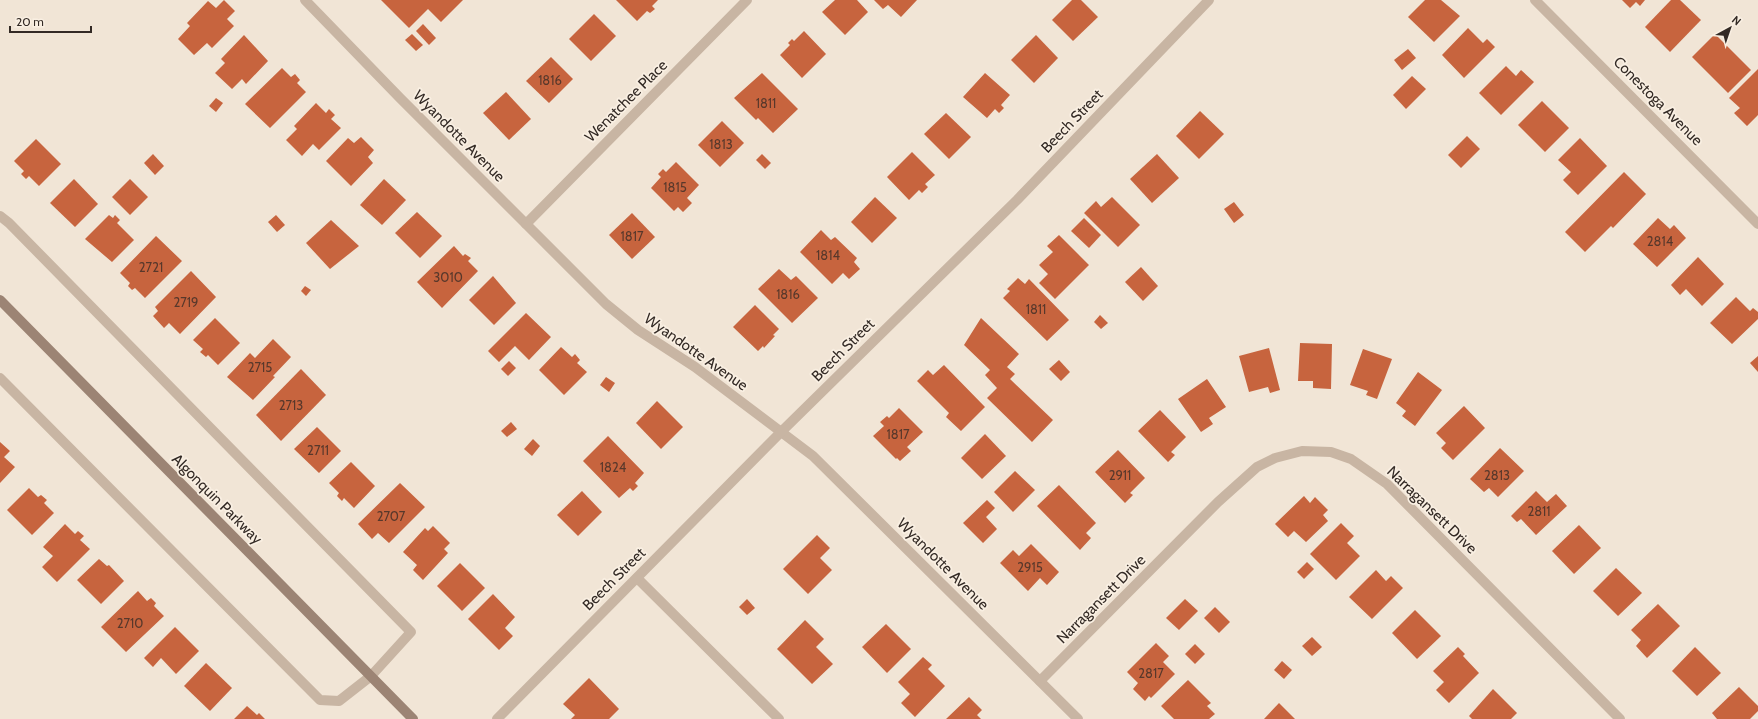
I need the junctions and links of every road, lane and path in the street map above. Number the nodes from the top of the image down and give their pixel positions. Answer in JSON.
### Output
{"nodes":[{"id":1,"x":305,"y":0,"type":"edge"},
{"id":2,"x":747,"y":0,"type":"edge"},
{"id":3,"x":1209,"y":0,"type":"edge"},
{"id":4,"x":1535,"y":0,"type":"edge"},
{"id":5,"x":0,"y":216,"type":"edge"},
{"id":6,"x":526,"y":224,"type":"junction"},
{"id":7,"x":1758,"y":224,"type":"edge"},
{"id":8,"x":0,"y":300,"type":"edge"},
{"id":9,"x":0,"y":378,"type":"edge"},
{"id":10,"x":781,"y":432,"type":"junction"},
{"id":11,"x":637,"y":578,"type":"junction"},
{"id":12,"x":371,"y":676,"type":"junction"},
{"id":13,"x":1040,"y":681,"type":"junction"},
{"id":14,"x":413,"y":719,"type":"edge"},
{"id":15,"x":497,"y":719,"type":"edge"},
{"id":16,"x":779,"y":719,"type":"edge"},
{"id":17,"x":1078,"y":719,"type":"edge"},
{"id":18,"x":1620,"y":719,"type":"edge"}],
"edges":[{"from":1,"to":6,"type":"street","name":"Wyandotte Avenue"},
{"from":2,"to":6,"type":"street","name":"Wenatchee Place"},
{"from":3,"to":10,"type":"street","name":"Beech Street"},
{"from":4,"to":7,"type":"street","name":"Conestoga Avenue"},
{"from":5,"to":12,"type":"street"},
{"from":6,"to":10,"type":"street","name":"Wyandotte Avenue"},
{"from":8,"to":12,"type":"main road","name":"Algonquin Parkway"},
{"from":9,"to":12,"type":"street"},
{"from":10,"to":11,"type":"street","name":"Beech Street"},
{"from":10,"to":13,"type":"street","name":"Wyandotte Avenue"},
{"from":11,"to":15,"type":"street","name":"Beech Street"},
{"from":11,"to":16,"type":"street"},
{"from":12,"to":14,"type":"main road","name":"Algonquin Parkway"},
{"from":13,"to":17,"type":"street","name":"Wyandotte Avenue"},
{"from":13,"to":18,"type":"street","name":"Narragansett Drive"}]}
